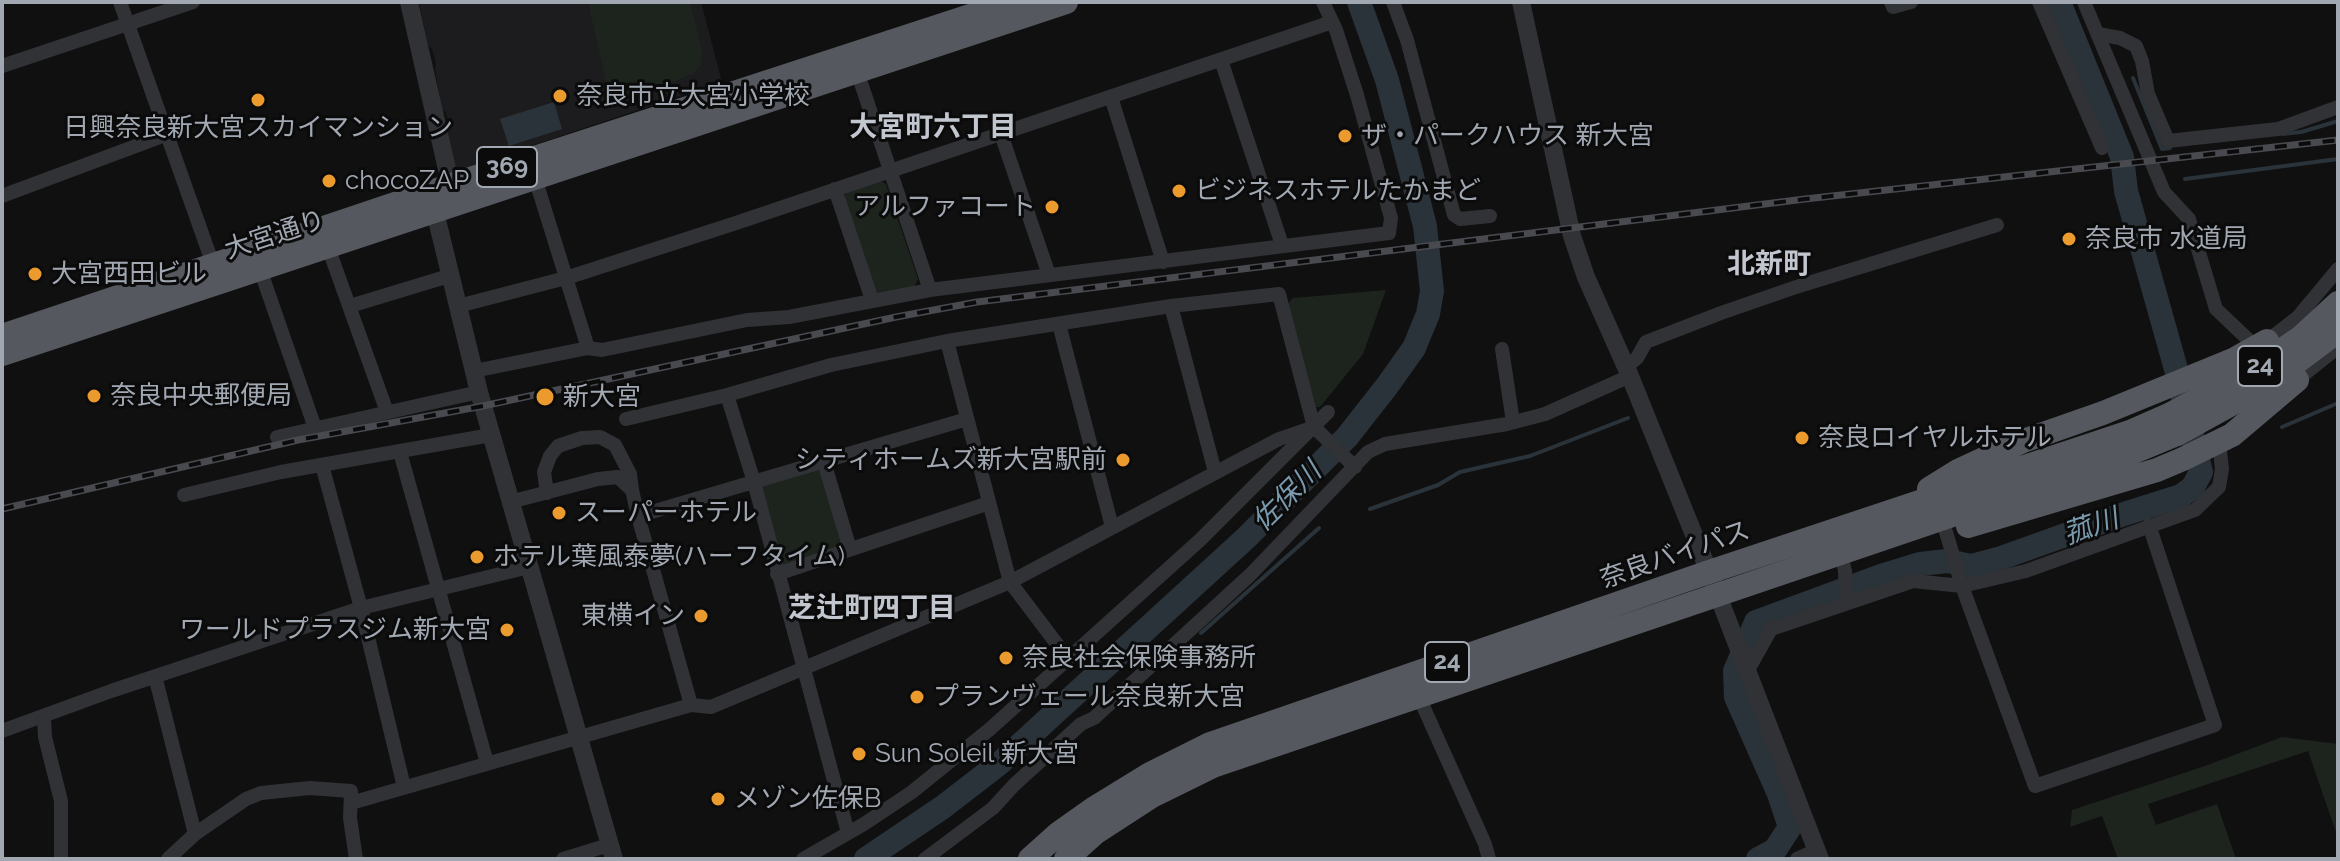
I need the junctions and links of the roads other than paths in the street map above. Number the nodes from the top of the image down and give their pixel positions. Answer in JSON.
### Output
{"nodes":[{"id":1,"x":120,"y":2,"type":"edge"},
{"id":2,"x":193,"y":2,"type":"edge"},
{"id":3,"x":409,"y":2,"type":"edge"},
{"id":4,"x":1013,"y":2,"type":"edge"},
{"id":5,"x":1066,"y":2,"type":"edge"},
{"id":6,"x":1323,"y":2,"type":"edge"},
{"id":7,"x":1393,"y":2,"type":"edge"},
{"id":8,"x":1521,"y":2,"type":"edge"},
{"id":9,"x":1891,"y":2,"type":"edge"},
{"id":10,"x":1911,"y":2,"type":"edge"},
{"id":11,"x":2039,"y":2,"type":"edge"},
{"id":12,"x":2084,"y":2,"type":"edge"},
{"id":13,"x":981,"y":14,"type":"edge"},
{"id":14,"x":1332,"y":22,"type":"junction"},
{"id":15,"x":128,"y":23,"type":"junction"},
{"id":16,"x":2098,"y":34,"type":"junction"},
{"id":17,"x":1221,"y":60,"type":"junction"},
{"id":18,"x":2,"y":66,"type":"edge"},
{"id":19,"x":857,"y":71,"type":"junction"},
{"id":20,"x":1111,"y":97,"type":"junction"},
{"id":21,"x":2338,"y":107,"type":"edge"},
{"id":22,"x":168,"y":134,"type":"junction"},
{"id":23,"x":1001,"y":134,"type":"junction"},
{"id":24,"x":2102,"y":148,"type":"dead end"},
{"id":25,"x":890,"y":171,"type":"junction"},
{"id":26,"x":535,"y":178,"type":"junction"},
{"id":27,"x":449,"y":186,"type":"junction"},
{"id":28,"x":835,"y":189,"type":"junction"},
{"id":29,"x":2,"y":196,"type":"edge"},
{"id":30,"x":435,"y":212,"type":"junction"},
{"id":31,"x":1490,"y":216,"type":"dead end"},
{"id":32,"x":1997,"y":225,"type":"dead end"},
{"id":33,"x":1282,"y":245,"type":"junction"},
{"id":34,"x":328,"y":247,"type":"junction"},
{"id":35,"x":1163,"y":262,"type":"junction"},
{"id":36,"x":260,"y":269,"type":"junction"},
{"id":37,"x":2338,"y":269,"type":"edge"},
{"id":38,"x":216,"y":274,"type":"junction"},
{"id":39,"x":452,"y":275,"type":"junction"},
{"id":40,"x":1049,"y":275,"type":"junction"},
{"id":41,"x":566,"y":278,"type":"junction"},
{"id":42,"x":930,"y":290,"type":"junction"},
{"id":43,"x":872,"y":300,"type":"junction"},
{"id":44,"x":2338,"y":303,"type":"edge"},
{"id":45,"x":350,"y":306,"type":"junction"},
{"id":46,"x":458,"y":306,"type":"junction"},
{"id":47,"x":1171,"y":306,"type":"junction"},
{"id":48,"x":1059,"y":324,"type":"junction"},
{"id":49,"x":2338,"y":331,"type":"edge"},
{"id":50,"x":2,"y":336,"type":"edge"},
{"id":51,"x":947,"y":341,"type":"junction"},
{"id":52,"x":2262,"y":344,"type":"junction"},
{"id":53,"x":2338,"y":347,"type":"edge"},
{"id":54,"x":588,"y":348,"type":"junction"},
{"id":55,"x":1502,"y":349,"type":"dead end"},
{"id":56,"x":2,"y":354,"type":"edge"},
{"id":57,"x":474,"y":371,"type":"junction"},
{"id":58,"x":1628,"y":372,"type":"junction"},
{"id":59,"x":2297,"y":380,"type":"junction"},
{"id":60,"x":479,"y":392,"type":"junction"},
{"id":61,"x":727,"y":395,"type":"junction"},
{"id":62,"x":387,"y":412,"type":"junction"},
{"id":63,"x":1328,"y":412,"type":"dead end"},
{"id":64,"x":626,"y":419,"type":"dead end"},
{"id":65,"x":967,"y":419,"type":"junction"},
{"id":66,"x":1513,"y":422,"type":"junction"},
{"id":67,"x":2174,"y":424,"type":"junction"},
{"id":68,"x":315,"y":428,"type":"junction"},
{"id":69,"x":1316,"y":429,"type":"junction"},
{"id":70,"x":491,"y":435,"type":"junction"},
{"id":71,"x":277,"y":437,"type":"dead end"},
{"id":72,"x":2216,"y":444,"type":"junction"},
{"id":73,"x":400,"y":452,"type":"junction"},
{"id":74,"x":824,"y":462,"type":"junction"},
{"id":75,"x":322,"y":465,"type":"junction"},
{"id":76,"x":1354,"y":465,"type":"junction"},
{"id":77,"x":1215,"y":472,"type":"junction"},
{"id":78,"x":754,"y":482,"type":"junction"},
{"id":79,"x":632,"y":490,"type":"junction"},
{"id":80,"x":547,"y":493,"type":"junction"},
{"id":81,"x":184,"y":495,"type":"dead end"},
{"id":82,"x":510,"y":502,"type":"junction"},
{"id":83,"x":989,"y":503,"type":"junction"},
{"id":84,"x":1889,"y":513,"type":"junction"},
{"id":85,"x":638,"y":516,"type":"junction"},
{"id":86,"x":2149,"y":525,"type":"junction"},
{"id":87,"x":1112,"y":527,"type":"junction"},
{"id":88,"x":1946,"y":532,"type":"junction"},
{"id":89,"x":850,"y":549,"type":"junction"},
{"id":90,"x":1841,"y":554,"type":"junction"},
{"id":91,"x":529,"y":567,"type":"junction"},
{"id":92,"x":777,"y":574,"type":"junction"},
{"id":93,"x":1010,"y":582,"type":"junction"},
{"id":94,"x":1713,"y":583,"type":"junction"},
{"id":95,"x":1962,"y":586,"type":"junction"},
{"id":96,"x":438,"y":588,"type":"junction"},
{"id":97,"x":1846,"y":604,"type":"junction"},
{"id":98,"x":361,"y":608,"type":"junction"},
{"id":99,"x":1069,"y":660,"type":"junction"},
{"id":100,"x":805,"y":668,"type":"junction"},
{"id":101,"x":1747,"y":668,"type":"junction"},
{"id":102,"x":155,"y":676,"type":"junction"},
{"id":103,"x":1419,"y":697,"type":"junction"},
{"id":104,"x":691,"y":705,"type":"junction"},
{"id":105,"x":44,"y":716,"type":"junction"},
{"id":106,"x":2,"y":731,"type":"edge"},
{"id":107,"x":578,"y":738,"type":"junction"},
{"id":108,"x":487,"y":763,"type":"junction"},
{"id":109,"x":404,"y":787,"type":"junction"},
{"id":110,"x":351,"y":803,"type":"junction"},
{"id":111,"x":848,"y":833,"type":"junction"},
{"id":112,"x":195,"y":834,"type":"junction"},
{"id":113,"x":612,"y":852,"type":"edge"},
{"id":114,"x":1818,"y":855,"type":"edge"},
{"id":115,"x":61,"y":859,"type":"edge"},
{"id":116,"x":168,"y":859,"type":"edge"},
{"id":117,"x":356,"y":859,"type":"edge"},
{"id":118,"x":563,"y":859,"type":"edge"},
{"id":119,"x":803,"y":859,"type":"edge"},
{"id":120,"x":925,"y":859,"type":"edge"},
{"id":121,"x":1030,"y":859,"type":"edge"},
{"id":122,"x":1066,"y":859,"type":"edge"},
{"id":123,"x":1489,"y":859,"type":"edge"},
{"id":124,"x":1797,"y":859,"type":"edge"}],
"edges":[{"from":1,"to":15,"type":"street"},
{"from":2,"to":15,"type":"street"},
{"from":3,"to":27,"type":"street"},
{"from":4,"to":13,"type":"highway","name":"大宮通り","number":"369"},
{"from":5,"to":13,"type":"highway","name":"大宮通り","number":"369"},
{"from":6,"to":14,"type":"street"},
{"from":7,"to":31,"type":"street"},
{"from":8,"to":58,"type":"street"},
{"from":9,"to":10,"type":"street"},
{"from":11,"to":24,"type":"street"},
{"from":12,"to":16,"type":"street"},
{"from":13,"to":19,"type":"highway","name":"大宮通り","number":"369"},
{"from":13,"to":27,"type":"highway","name":"大宮通り","number":"369"},
{"from":14,"to":17,"type":"street"},
{"from":14,"to":33,"type":"street"},
{"from":15,"to":18,"type":"street"},
{"from":15,"to":22,"type":"street"},
{"from":16,"to":21,"type":"street"},
{"from":16,"to":52,"type":"street"},
{"from":17,"to":20,"type":"street"},
{"from":17,"to":33,"type":"street"},
{"from":19,"to":25,"type":"street"},
{"from":19,"to":26,"type":"highway","name":"大宮通り","number":"369"},
{"from":20,"to":23,"type":"street"},
{"from":20,"to":35,"type":"street"},
{"from":22,"to":29,"type":"street"},
{"from":22,"to":38,"type":"street"},
{"from":23,"to":25,"type":"street"},
{"from":23,"to":40,"type":"street"},
{"from":25,"to":28,"type":"street"},
{"from":25,"to":42,"type":"street"},
{"from":26,"to":30,"type":"highway","name":"大宮通り","number":"369"},
{"from":26,"to":41,"type":"street"},
{"from":27,"to":30,"type":"street"},
{"from":27,"to":38,"type":"highway","name":"大宮通り","number":"369"},
{"from":28,"to":41,"type":"street"},
{"from":28,"to":43,"type":"street"},
{"from":30,"to":34,"type":"highway","name":"大宮通り","number":"369"},
{"from":30,"to":39,"type":"street"},
{"from":32,"to":58,"type":"street"},
{"from":33,"to":35,"type":"street"},
{"from":34,"to":36,"type":"highway","name":"大宮通り","number":"369"},
{"from":34,"to":45,"type":"street"},
{"from":35,"to":40,"type":"street"},
{"from":36,"to":38,"type":"highway","name":"大宮通り","number":"369"},
{"from":36,"to":68,"type":"street"},
{"from":37,"to":52,"type":"street"},
{"from":38,"to":50,"type":"highway","name":"大宮通り","number":"369"},
{"from":38,"to":56,"type":"highway","name":"大宮通り","number":"369"},
{"from":39,"to":45,"type":"street"},
{"from":39,"to":46,"type":"street"},
{"from":40,"to":42,"type":"street"},
{"from":41,"to":46,"type":"street"},
{"from":41,"to":54,"type":"street"},
{"from":42,"to":43,"type":"street"},
{"from":43,"to":54,"type":"street"},
{"from":44,"to":67,"type":"highway","name":"奈良バイパス","number":"24","bridge":true},
{"from":45,"to":62,"type":"street"},
{"from":46,"to":57,"type":"street"},
{"from":47,"to":48,"type":"street"},
{"from":47,"to":69,"type":"street"},
{"from":47,"to":77,"type":"street"},
{"from":48,"to":51,"type":"street"},
{"from":48,"to":87,"type":"street"},
{"from":49,"to":67,"type":"highway","name":"奈良バイパス","number":"24","bridge":true},
{"from":51,"to":61,"type":"street"},
{"from":51,"to":65,"type":"street"},
{"from":52,"to":59,"type":"street"},
{"from":52,"to":84,"type":"highway"},
{"from":53,"to":59,"type":"street"},
{"from":54,"to":57,"type":"street"},
{"from":55,"to":66,"type":"street"},
{"from":57,"to":60,"type":"street"},
{"from":58,"to":66,"type":"street"},
{"from":58,"to":94,"type":"street"},
{"from":59,"to":72,"type":"highway"},
{"from":60,"to":62,"type":"street"},
{"from":60,"to":70,"type":"street"},
{"from":61,"to":64,"type":"street"},
{"from":61,"to":78,"type":"street"},
{"from":62,"to":68,"type":"street"},
{"from":63,"to":69,"type":"street"},
{"from":65,"to":74,"type":"street"},
{"from":65,"to":83,"type":"street"},
{"from":66,"to":76,"type":"street"},
{"from":67,"to":84,"type":"highway","name":"奈良バイパス","number":"24"},
{"from":67,"to":90,"type":"highway","name":"奈良バイパス","number":"24"},
{"from":68,"to":71,"type":"street"},
{"from":69,"to":76,"type":"street"},
{"from":69,"to":77,"type":"street"},
{"from":69,"to":99,"type":"street"},
{"from":70,"to":73,"type":"street"},
{"from":70,"to":82,"type":"street"},
{"from":72,"to":86,"type":"street"},
{"from":72,"to":88,"type":"highway"},
{"from":73,"to":75,"type":"street"},
{"from":73,"to":96,"type":"street"},
{"from":74,"to":78,"type":"street"},
{"from":74,"to":89,"type":"street"},
{"from":75,"to":81,"type":"street"},
{"from":75,"to":98,"type":"street"},
{"from":76,"to":120,"type":"street"},
{"from":77,"to":87,"type":"street"},
{"from":78,"to":85,"type":"street"},
{"from":78,"to":92,"type":"street"},
{"from":79,"to":80,"type":"street"},
{"from":79,"to":80,"type":"street"},
{"from":79,"to":85,"type":"street"},
{"from":80,"to":82,"type":"street"},
{"from":82,"to":91,"type":"street"},
{"from":83,"to":89,"type":"street"},
{"from":83,"to":93,"type":"street"},
{"from":84,"to":94,"type":"highway","name":"奈良バイパス","number":"24"},
{"from":85,"to":104,"type":"street"},
{"from":86,"to":95,"type":"street"},
{"from":86,"to":95,"type":"street"},
{"from":87,"to":93,"type":"street"},
{"from":88,"to":90,"type":"highway"},
{"from":88,"to":95,"type":"street"},
{"from":89,"to":92,"type":"street"},
{"from":90,"to":94,"type":"highway","name":"奈良バイパス","number":"24"},
{"from":90,"to":97,"type":"street"},
{"from":91,"to":96,"type":"street"},
{"from":91,"to":107,"type":"street"},
{"from":92,"to":100,"type":"street"},
{"from":93,"to":99,"type":"street"},
{"from":93,"to":100,"type":"street"},
{"from":94,"to":101,"type":"street"},
{"from":94,"to":103,"type":"highway","name":"奈良バイパス","number":"24"},
{"from":94,"to":121,"type":"highway","name":"奈良バイパス","number":"24"},
{"from":95,"to":97,"type":"street"},
{"from":96,"to":98,"type":"street"},
{"from":96,"to":108,"type":"street"},
{"from":97,"to":101,"type":"street"},
{"from":98,"to":102,"type":"street"},
{"from":98,"to":109,"type":"street"},
{"from":99,"to":111,"type":"street"},
{"from":100,"to":104,"type":"street"},
{"from":100,"to":111,"type":"street"},
{"from":101,"to":114,"type":"street"},
{"from":102,"to":105,"type":"street"},
{"from":102,"to":112,"type":"street"},
{"from":103,"to":122,"type":"highway","name":"奈良バイパス","number":"24"},
{"from":103,"to":123,"type":"street"},
{"from":104,"to":107,"type":"street"},
{"from":105,"to":106,"type":"street"},
{"from":105,"to":115,"type":"street"},
{"from":107,"to":108,"type":"street"},
{"from":107,"to":113,"type":"street"},
{"from":108,"to":109,"type":"street"},
{"from":109,"to":110,"type":"street"},
{"from":110,"to":112,"type":"street"},
{"from":110,"to":117,"type":"street"},
{"from":111,"to":119,"type":"street"},
{"from":112,"to":116,"type":"street"},
{"from":113,"to":118,"type":"street"},
{"from":114,"to":124,"type":"street"}]}
